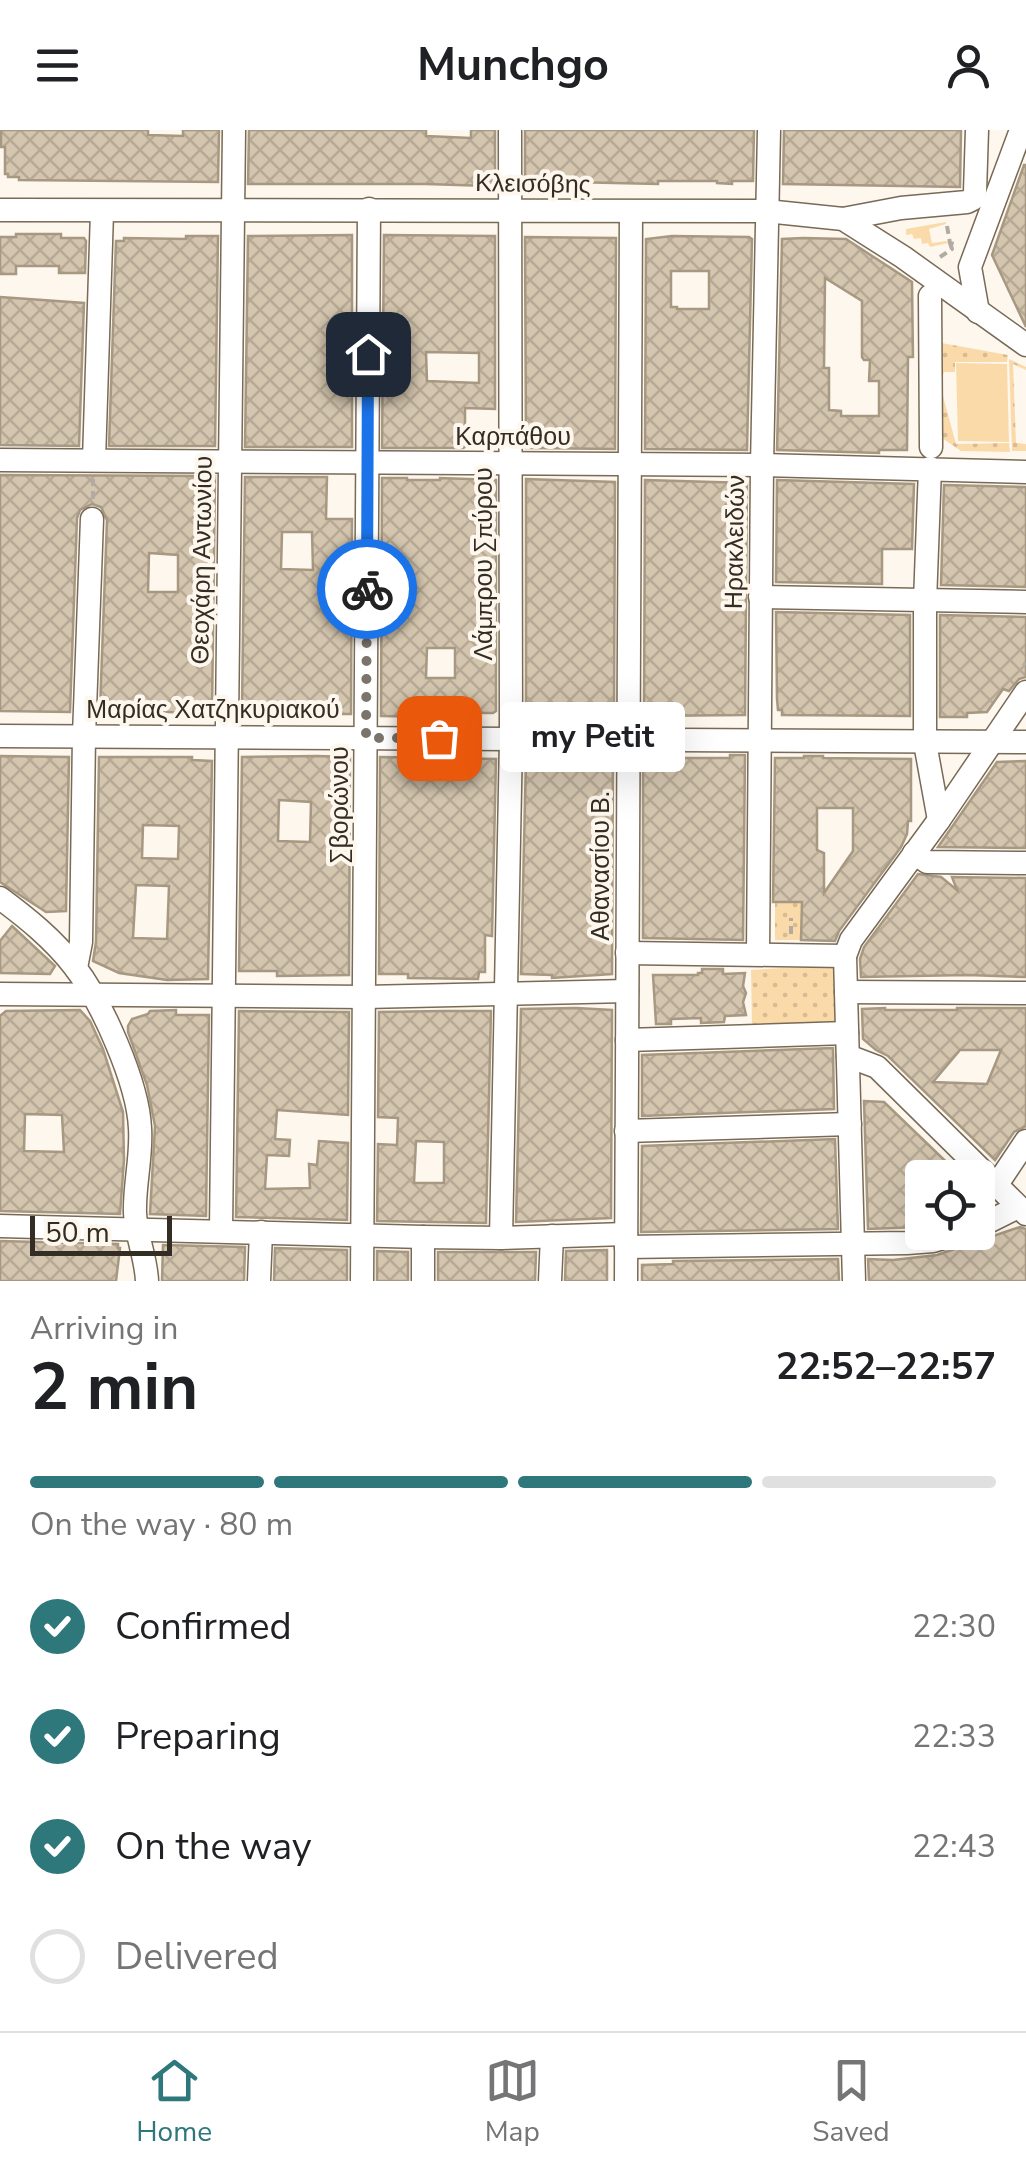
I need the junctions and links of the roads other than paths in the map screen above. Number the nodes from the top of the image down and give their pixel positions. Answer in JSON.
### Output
{"nodes":[{"id":1,"x":234,"y":130,"type":"edge"},
{"id":2,"x":510,"y":130,"type":"edge"},
{"id":3,"x":769,"y":130,"type":"edge"},
{"id":4,"x":976,"y":130,"type":"edge"},
{"id":5,"x":1021,"y":130,"type":"edge"},
{"id":6,"x":967,"y":202,"type":"junction"},
{"id":7,"x":0,"y":210,"type":"edge"},
{"id":8,"x":232,"y":210,"type":"junction"},
{"id":9,"x":369,"y":210,"type":"junction"},
{"id":10,"x":510,"y":210,"type":"junction"},
{"id":11,"x":766,"y":211,"type":"junction"},
{"id":12,"x":102,"y":212,"type":"junction"},
{"id":13,"x":631,"y":212,"type":"junction"},
{"id":14,"x":843,"y":219,"type":"junction"},
{"id":15,"x":970,"y":242,"type":"junction"},
{"id":16,"x":930,"y":296,"type":"dead end"},
{"id":17,"x":978,"y":312,"type":"junction"},
{"id":18,"x":1026,"y":345,"type":"edge"},
{"id":19,"x":930,"y":457,"type":"junction"},
{"id":20,"x":0,"y":460,"type":"edge"},
{"id":21,"x":94,"y":460,"type":"junction"},
{"id":22,"x":230,"y":463,"type":"junction"},
{"id":23,"x":368,"y":463,"type":"junction"},
{"id":24,"x":510,"y":464,"type":"junction"},
{"id":25,"x":630,"y":464,"type":"junction"},
{"id":26,"x":762,"y":465,"type":"junction"},
{"id":27,"x":1026,"y":472,"type":"edge"},
{"id":28,"x":92,"y":519,"type":"road end"},
{"id":29,"x":760,"y":597,"type":"junction"},
{"id":30,"x":925,"y":602,"type":"junction"},
{"id":31,"x":1026,"y":602,"type":"edge"},
{"id":32,"x":1026,"y":692,"type":"edge"},
{"id":33,"x":0,"y":736,"type":"edge"},
{"id":34,"x":84,"y":736,"type":"junction"},
{"id":35,"x":227,"y":737,"type":"junction"},
{"id":36,"x":366,"y":738,"type":"junction"},
{"id":37,"x":512,"y":739,"type":"junction"},
{"id":38,"x":628,"y":740,"type":"junction"},
{"id":39,"x":760,"y":740,"type":"junction"},
{"id":40,"x":993,"y":742,"type":"junction"},
{"id":41,"x":1026,"y":742,"type":"edge"},
{"id":42,"x":925,"y":743,"type":"junction"},
{"id":43,"x":939,"y":820,"type":"junction"},
{"id":44,"x":914,"y":853,"type":"junction"},
{"id":45,"x":1026,"y":863,"type":"edge"},
{"id":46,"x":0,"y":898,"type":"edge"},
{"id":47,"x":627,"y":953,"type":"junction"},
{"id":48,"x":758,"y":954,"type":"junction"},
{"id":49,"x":845,"y":956,"type":"junction"},
{"id":50,"x":76,"y":968,"type":"junction"},
{"id":51,"x":627,"y":992,"type":"junction"},
{"id":52,"x":846,"y":992,"type":"junction"},
{"id":53,"x":1026,"y":993,"type":"edge"},
{"id":54,"x":0,"y":994,"type":"edge"},
{"id":55,"x":92,"y":995,"type":"junction"},
{"id":56,"x":507,"y":995,"type":"junction"},
{"id":57,"x":224,"y":996,"type":"junction"},
{"id":58,"x":366,"y":996,"type":"junction"},
{"id":59,"x":627,"y":1040,"type":"junction"},
{"id":60,"x":848,"y":1045,"type":"junction"},
{"id":61,"x":850,"y":1124,"type":"junction"},
{"id":62,"x":626,"y":1131,"type":"junction"},
{"id":63,"x":1026,"y":1140,"type":"edge"},
{"id":64,"x":996,"y":1186,"type":"junction"},
{"id":65,"x":1022,"y":1211,"type":"edge"},
{"id":66,"x":995,"y":1221,"type":"edge"},
{"id":67,"x":0,"y":1226,"type":"edge"},
{"id":68,"x":221,"y":1230,"type":"junction"},
{"id":69,"x":260,"y":1232,"type":"junction"},
{"id":70,"x":364,"y":1236,"type":"junction"},
{"id":71,"x":552,"y":1236,"type":"junction"},
{"id":72,"x":422,"y":1237,"type":"junction"},
{"id":73,"x":500,"y":1238,"type":"junction"},
{"id":74,"x":140,"y":1239,"type":"junction"},
{"id":75,"x":626,"y":1241,"type":"junction"},
{"id":76,"x":905,"y":1242,"type":"edge"},
{"id":77,"x":854,"y":1245,"type":"junction"},
{"id":78,"x":130,"y":1281,"type":"edge"},
{"id":79,"x":147,"y":1281,"type":"edge"},
{"id":80,"x":259,"y":1281,"type":"edge"},
{"id":81,"x":362,"y":1281,"type":"edge"},
{"id":82,"x":423,"y":1281,"type":"edge"},
{"id":83,"x":550,"y":1281,"type":"edge"},
{"id":84,"x":626,"y":1281,"type":"edge"},
{"id":85,"x":854,"y":1281,"type":"edge"}],
"edges":[{"from":1,"to":8,"type":"street","name":"Θεοχάρη Αντωνίου"},
{"from":2,"to":10,"type":"street","name":"Λάμπρου Σπύρου"},
{"from":3,"to":11,"type":"street","name":"Ηρακλειδών"},
{"from":4,"to":6,"type":"street"},
{"from":5,"to":15,"type":"street"},
{"from":6,"to":14,"type":"street"},
{"from":6,"to":15,"type":"street"},
{"from":7,"to":12,"type":"street","name":"Κλεισόβης"},
{"from":8,"to":9,"type":"street","name":"Κλεισόβης"},
{"from":8,"to":12,"type":"street","name":"Κλεισόβης"},
{"from":8,"to":22,"type":"street","name":"Θεοχάρη Αντωνίου"},
{"from":9,"to":10,"type":"street","name":"Κλεισόβης"},
{"from":9,"to":23,"type":"street","name":"Σβορώνου"},
{"from":10,"to":13,"type":"street","name":"Κλεισόβης"},
{"from":10,"to":24,"type":"street","name":"Λάμπρου Σπύρου"},
{"from":11,"to":13,"type":"street","name":"Κλεισόβης"},
{"from":11,"to":14,"type":"street","name":"Κλεισόβης"},
{"from":11,"to":26,"type":"street","name":"Ηρακλειδών"},
{"from":12,"to":21,"type":"street"},
{"from":13,"to":25,"type":"street","name":"Αθανασίου Β."},
{"from":14,"to":17,"type":"street","name":"Κλεισόβης"},
{"from":15,"to":17,"type":"street"},
{"from":16,"to":19,"type":"street"},
{"from":17,"to":18,"type":"street","name":"Κλεισόβης"},
{"from":19,"to":26,"type":"street","name":"Καρπάθου"},
{"from":19,"to":27,"type":"street","name":"Καρπάθου"},
{"from":19,"to":30,"type":"street"},
{"from":20,"to":21,"type":"street","name":"Καρπάθου"},
{"from":21,"to":22,"type":"street","name":"Καρπάθου"},
{"from":22,"to":23,"type":"street","name":"Καρπάθου"},
{"from":22,"to":35,"type":"street","name":"Θεοχάρη Αντωνίου"},
{"from":23,"to":24,"type":"street","name":"Καρπάθου"},
{"from":23,"to":36,"type":"street","name":"Σβορώνου"},
{"from":24,"to":25,"type":"street","name":"Καρπάθου"},
{"from":24,"to":37,"type":"street","name":"Λάμπρου Σπύρου"},
{"from":25,"to":26,"type":"street","name":"Καρπάθου"},
{"from":25,"to":38,"type":"street","name":"Αθανασίου Β."},
{"from":26,"to":29,"type":"street","name":"Ηρακλειδών"},
{"from":28,"to":34,"type":"street"},
{"from":29,"to":30,"type":"street"},
{"from":29,"to":39,"type":"street","name":"Ηρακλειδών"},
{"from":30,"to":31,"type":"street"},
{"from":30,"to":42,"type":"street"},
{"from":32,"to":40,"type":"street"},
{"from":33,"to":34,"type":"street","name":"Μαρίας Χατζηκυριακού"},
{"from":34,"to":35,"type":"street","name":"Μαρίας Χατζηκυριακού"},
{"from":34,"to":50,"type":"street"},
{"from":35,"to":36,"type":"street","name":"Μαρίας Χατζηκυριακού"},
{"from":35,"to":57,"type":"street","name":"Θεοχάρη Αντωνίου"},
{"from":36,"to":37,"type":"street","name":"Μαρίας Χατζηκυριακού"},
{"from":36,"to":58,"type":"street","name":"Σβορώνου"},
{"from":37,"to":38,"type":"street","name":"Μαρίας Χατζηκυριακού"},
{"from":37,"to":56,"type":"street","name":"Λάμπρου Σπύρου"},
{"from":38,"to":39,"type":"street","name":"Μαρίας Χατζηκυριακού"},
{"from":38,"to":47,"type":"street","name":"Αθανασίου Β."},
{"from":39,"to":42,"type":"street","name":"Μαρίας Χατζηκυριακού"},
{"from":39,"to":48,"type":"street","name":"Ηρακλειδών"},
{"from":40,"to":41,"type":"street","name":"Μαρίας Χατζηκυριακού"},
{"from":40,"to":42,"type":"street","name":"Μαρίας Χατζηκυριακού"},
{"from":40,"to":43,"type":"street"},
{"from":42,"to":43,"type":"street"},
{"from":43,"to":44,"type":"street"},
{"from":44,"to":45,"type":"street"},
{"from":44,"to":49,"type":"street"},
{"from":46,"to":50,"type":"street"},
{"from":47,"to":48,"type":"street"},
{"from":47,"to":51,"type":"street","name":"Αθανασίου Β."},
{"from":48,"to":49,"type":"street"},
{"from":49,"to":52,"type":"street"},
{"from":50,"to":55,"type":"street"},
{"from":51,"to":56,"type":"street"},
{"from":51,"to":59,"type":"street","name":"Αθανασίου Β."},
{"from":52,"to":53,"type":"street"},
{"from":52,"to":60,"type":"street"},
{"from":54,"to":55,"type":"street"},
{"from":55,"to":57,"type":"street"},
{"from":55,"to":74,"type":"street"},
{"from":56,"to":58,"type":"street"},
{"from":56,"to":73,"type":"street","name":"Λάμπρου Σπύρου"},
{"from":57,"to":58,"type":"street"},
{"from":57,"to":68,"type":"street","name":"Θεοχάρη Αντωνίου"},
{"from":58,"to":70,"type":"street","name":"Σβορώνου"},
{"from":59,"to":60,"type":"street"},
{"from":59,"to":62,"type":"street","name":"Αθανασίου Β."},
{"from":60,"to":61,"type":"street"},
{"from":60,"to":64,"type":"street"},
{"from":61,"to":62,"type":"street"},
{"from":61,"to":77,"type":"street"},
{"from":62,"to":75,"type":"street","name":"Αθανασίου Β."},
{"from":63,"to":64,"type":"street"},
{"from":64,"to":65,"type":"street"},
{"from":65,"to":66,"type":"street"},
{"from":67,"to":74,"type":"street"},
{"from":68,"to":69,"type":"street"},
{"from":68,"to":74,"type":"street"},
{"from":69,"to":70,"type":"street"},
{"from":69,"to":80,"type":"street"},
{"from":70,"to":72,"type":"street"},
{"from":70,"to":81,"type":"street","name":"Σβορώνου"},
{"from":71,"to":73,"type":"street"},
{"from":71,"to":75,"type":"street"},
{"from":71,"to":83,"type":"street"},
{"from":72,"to":73,"type":"street"},
{"from":72,"to":82,"type":"street"},
{"from":74,"to":78,"type":"street"},
{"from":74,"to":79,"type":"street"},
{"from":75,"to":77,"type":"street"},
{"from":75,"to":84,"type":"street","name":"Αθανασίου Β."},
{"from":76,"to":77,"type":"street"},
{"from":77,"to":85,"type":"street"}]}
